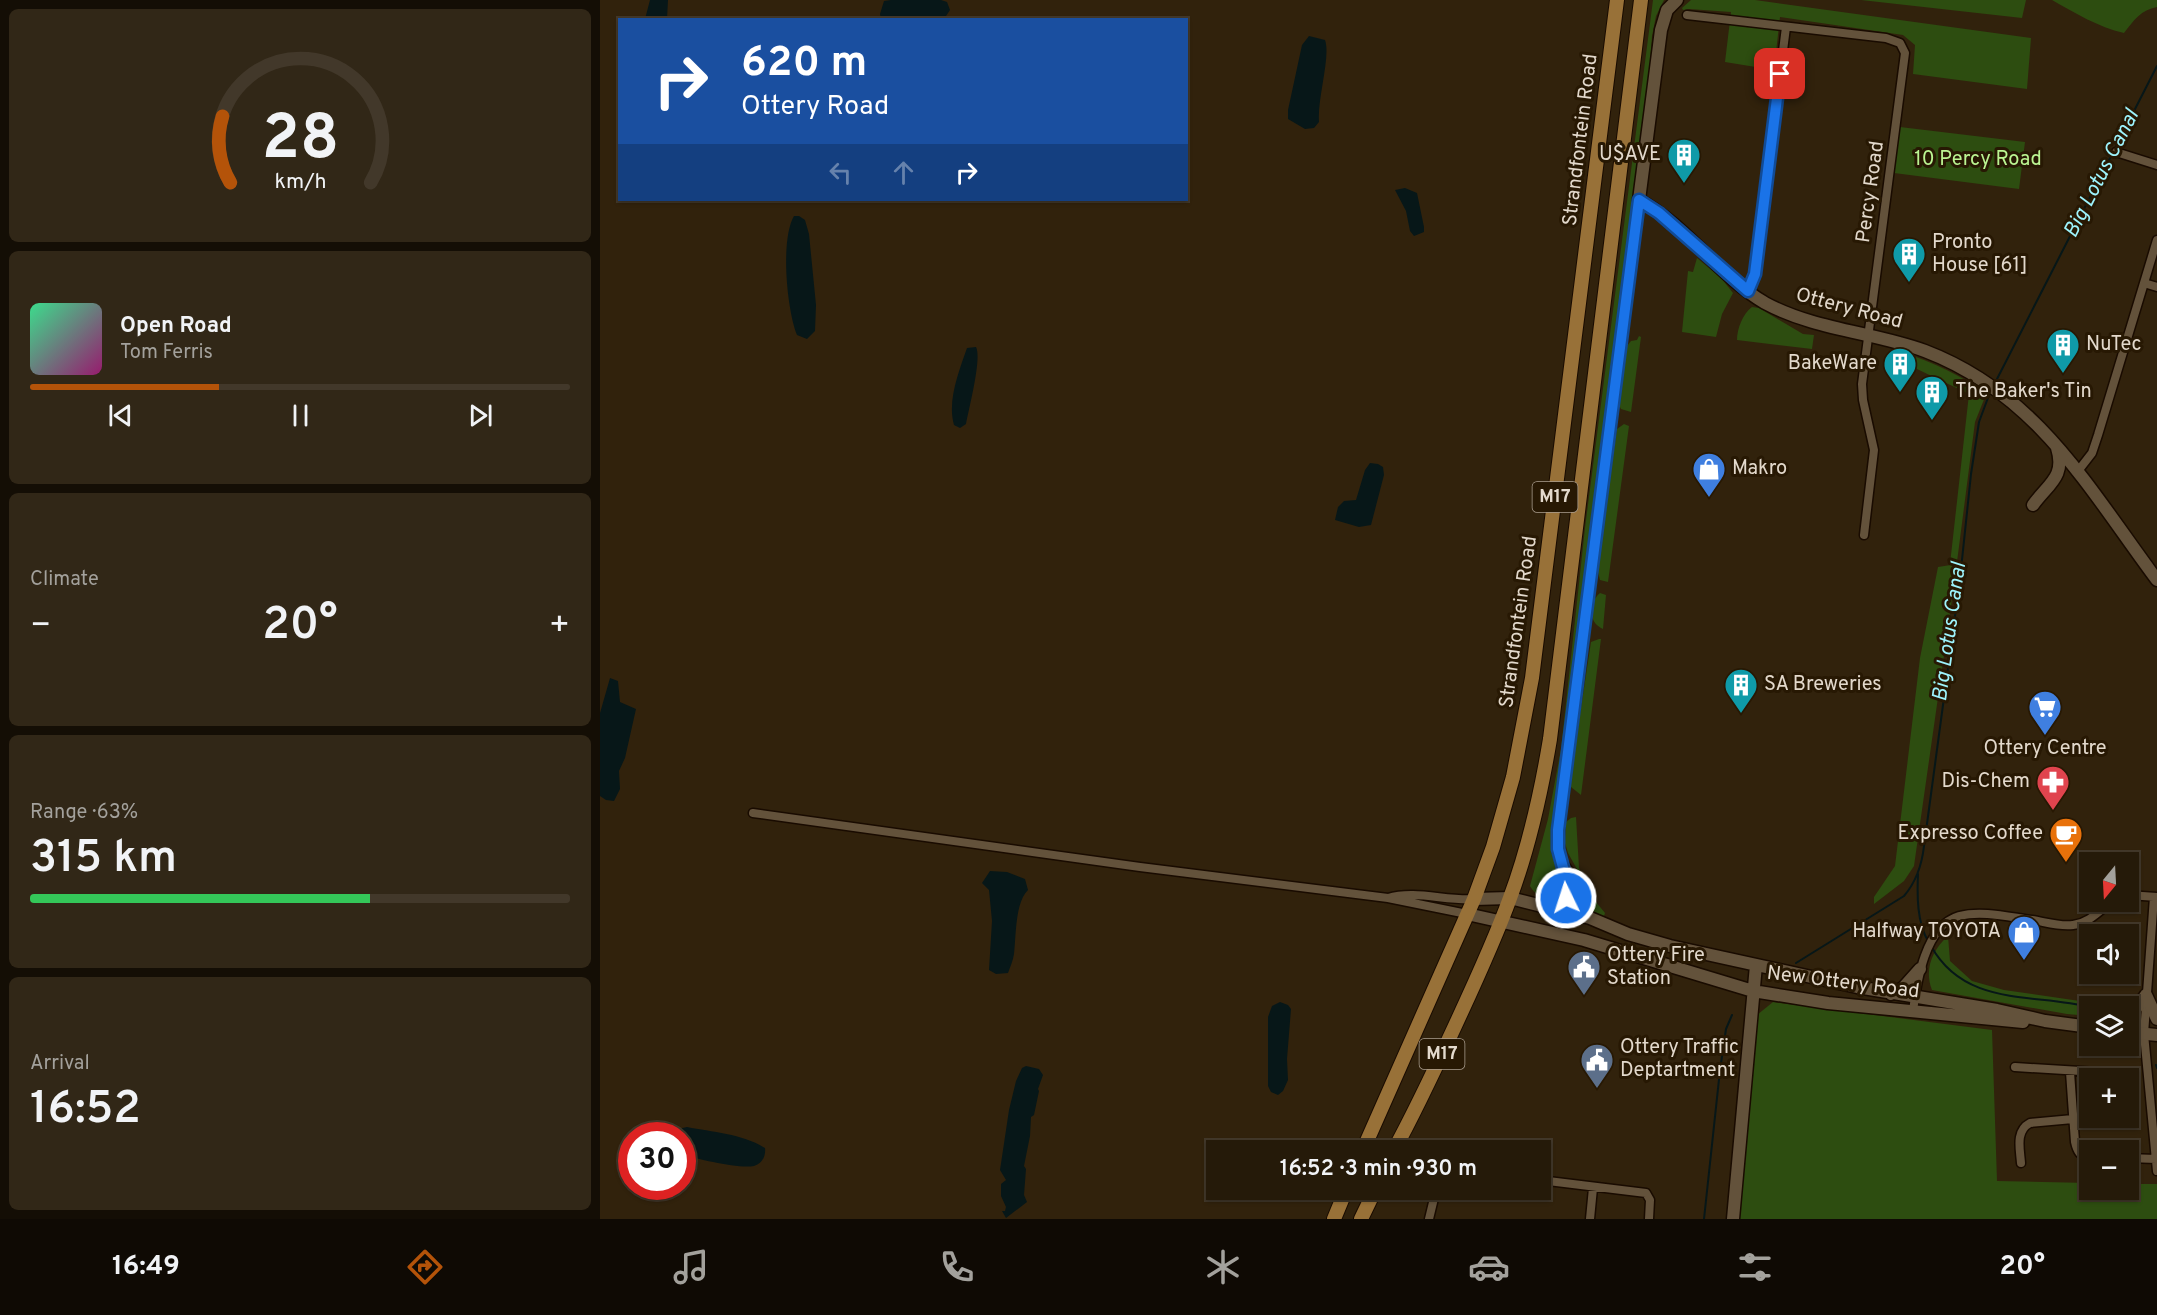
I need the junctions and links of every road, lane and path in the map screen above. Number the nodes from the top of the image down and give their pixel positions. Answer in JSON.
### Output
{"nodes":[{"id":1,"x":1617,"y":0,"type":"edge"},
{"id":2,"x":1641,"y":0,"type":"edge"},
{"id":3,"x":1677,"y":0,"type":"edge"},
{"id":4,"x":1687,"y":15,"type":"dead end"},
{"id":5,"x":1786,"y":27,"type":"junction"},
{"id":6,"x":2116,"y":152,"type":"dead end"},
{"id":7,"x":2157,"y":165,"type":"edge"},
{"id":8,"x":1639,"y":200,"type":"junction"},
{"id":9,"x":2157,"y":240,"type":"edge"},
{"id":10,"x":2144,"y":283,"type":"junction"},
{"id":11,"x":2157,"y":287,"type":"edge"},
{"id":12,"x":1748,"y":291,"type":"junction"},
{"id":13,"x":1868,"y":336,"type":"junction"},
{"id":14,"x":2055,"y":444,"type":"junction"},
{"id":15,"x":2078,"y":471,"type":"junction"},
{"id":16,"x":2033,"y":505,"type":"dead end"},
{"id":17,"x":1864,"y":535,"type":"dead end"},
{"id":18,"x":2157,"y":580,"type":"edge"},
{"id":19,"x":753,"y":813,"type":"dead end"},
{"id":20,"x":1563,"y":862,"type":"junction"},
{"id":21,"x":2139,"y":896,"type":"edge"},
{"id":22,"x":2156,"y":897,"type":"edge"},
{"id":23,"x":1388,"y":898,"type":"junction"},
{"id":24,"x":1510,"y":898,"type":"junction"},
{"id":25,"x":1474,"y":899,"type":"junction"},
{"id":26,"x":1557,"y":910,"type":"junction"},
{"id":27,"x":2099,"y":912,"type":"edge"},
{"id":28,"x":1467,"y":914,"type":"junction"},
{"id":29,"x":1590,"y":918,"type":"junction"},
{"id":30,"x":1501,"y":921,"type":"junction"},
{"id":31,"x":2154,"y":926,"type":"edge"},
{"id":32,"x":1756,"y":965,"type":"junction"},
{"id":33,"x":1920,"y":969,"type":"junction"},
{"id":34,"x":1753,"y":992,"type":"junction"},
{"id":35,"x":1891,"y":994,"type":"junction"},
{"id":36,"x":2146,"y":995,"type":"junction"},
{"id":37,"x":1914,"y":1004,"type":"junction"},
{"id":38,"x":2139,"y":1005,"type":"edge"},
{"id":39,"x":2157,"y":1019,"type":"edge"},
{"id":40,"x":2079,"y":1026,"type":"edge"},
{"id":41,"x":2139,"y":1033,"type":"edge"},
{"id":42,"x":2144,"y":1034,"type":"junction"},
{"id":43,"x":2157,"y":1035,"type":"edge"},
{"id":44,"x":2015,"y":1067,"type":"dead end"},
{"id":45,"x":2070,"y":1072,"type":"junction"},
{"id":46,"x":2079,"y":1072,"type":"edge"},
{"id":47,"x":2073,"y":1119,"type":"junction"},
{"id":48,"x":1367,"y":1140,"type":"edge"},
{"id":49,"x":1399,"y":1140,"type":"edge"},
{"id":50,"x":2079,"y":1153,"type":"edge"},
{"id":51,"x":2139,"y":1158,"type":"edge"},
{"id":52,"x":2156,"y":1159,"type":"edge"},
{"id":53,"x":2021,"y":1163,"type":"dead end"},
{"id":54,"x":2157,"y":1171,"type":"edge"},
{"id":55,"x":1551,"y":1182,"type":"edge"},
{"id":56,"x":1593,"y":1188,"type":"junction"},
{"id":57,"x":1343,"y":1200,"type":"edge"},
{"id":58,"x":1370,"y":1200,"type":"edge"},
{"id":59,"x":1434,"y":1200,"type":"edge"},
{"id":60,"x":1334,"y":1219,"type":"edge"},
{"id":61,"x":1361,"y":1219,"type":"edge"},
{"id":62,"x":1429,"y":1219,"type":"edge"},
{"id":63,"x":1590,"y":1219,"type":"edge"},
{"id":64,"x":1649,"y":1219,"type":"edge"},
{"id":65,"x":1733,"y":1219,"type":"edge"}],
"edges":[{"from":1,"to":25,"type":"main road","name":"Strandfontein Road","number":"M17"},
{"from":2,"to":24,"type":"main road","number":"M17"},
{"from":3,"to":8,"type":"main road"},
{"from":4,"to":5,"type":"street"},
{"from":5,"to":12,"type":"street"},
{"from":5,"to":13,"type":"street","name":"Percy Road"},
{"from":6,"to":7,"type":"street"},
{"from":8,"to":12,"type":"main road","name":"Ottery Road"},
{"from":8,"to":20,"type":"street"},
{"from":9,"to":10,"type":"street"},
{"from":10,"to":11,"type":"street"},
{"from":10,"to":15,"type":"street"},
{"from":12,"to":13,"type":"main road","name":"Ottery Road"},
{"from":13,"to":14,"type":"main road","name":"Ottery Road"},
{"from":13,"to":17,"type":"street","name":"Percy Road"},
{"from":14,"to":15,"type":"main road","name":"Ottery Road"},
{"from":14,"to":16,"type":"main road"},
{"from":15,"to":18,"type":"main road","name":"Ottery Road"},
{"from":19,"to":23,"type":"street"},
{"from":20,"to":26,"type":"street"},
{"from":20,"to":29,"type":"street"},
{"from":21,"to":22,"type":"street"},
{"from":22,"to":31,"type":"street"},
{"from":23,"to":25,"type":"street"},
{"from":23,"to":28,"type":"street"},
{"from":24,"to":25,"type":"main road","name":"New Ottery Road"},
{"from":24,"to":26,"type":"main road","name":"New Ottery Road"},
{"from":24,"to":30,"type":"main road","number":"M17"},
{"from":25,"to":28,"type":"main road","name":"Strandfontein Road","number":"M17"},
{"from":26,"to":29,"type":"main road","name":"New Ottery Road"},
{"from":27,"to":33,"type":"street"},
{"from":28,"to":30,"type":"main road","name":"New Ottery Road"},
{"from":28,"to":48,"type":"main road","name":"Strandfontein Road","number":"M17"},
{"from":29,"to":32,"type":"main road","name":"New Ottery Road"},
{"from":30,"to":34,"type":"main road","name":"New Ottery Road"},
{"from":30,"to":49,"type":"main road","number":"M17"},
{"from":31,"to":36,"type":"street"},
{"from":32,"to":34,"type":"main road"},
{"from":32,"to":35,"type":"main road","name":"New Ottery Road"},
{"from":33,"to":35,"type":"main road"},
{"from":33,"to":37,"type":"street"},
{"from":34,"to":37,"type":"main road","name":"New Ottery Road"},
{"from":34,"to":65,"type":"main road"},
{"from":35,"to":37,"type":"main road","name":"New Ottery Road"},
{"from":36,"to":38,"type":"main road"},
{"from":36,"to":39,"type":"main road"},
{"from":36,"to":42,"type":"street"},
{"from":37,"to":40,"type":"main road","name":"New Ottery Road"},
{"from":41,"to":42,"type":"main road"},
{"from":42,"to":43,"type":"main road"},
{"from":42,"to":52,"type":"street"},
{"from":44,"to":45,"type":"street"},
{"from":45,"to":46,"type":"street"},
{"from":45,"to":47,"type":"street"},
{"from":47,"to":50,"type":"street"},
{"from":47,"to":53,"type":"street"},
{"from":51,"to":52,"type":"street"},
{"from":52,"to":54,"type":"street"},
{"from":55,"to":56,"type":"street"},
{"from":56,"to":63,"type":"street"},
{"from":56,"to":64,"type":"street"},
{"from":57,"to":60,"type":"main road"},
{"from":58,"to":61,"type":"main road"},
{"from":59,"to":62,"type":"street"}]}
